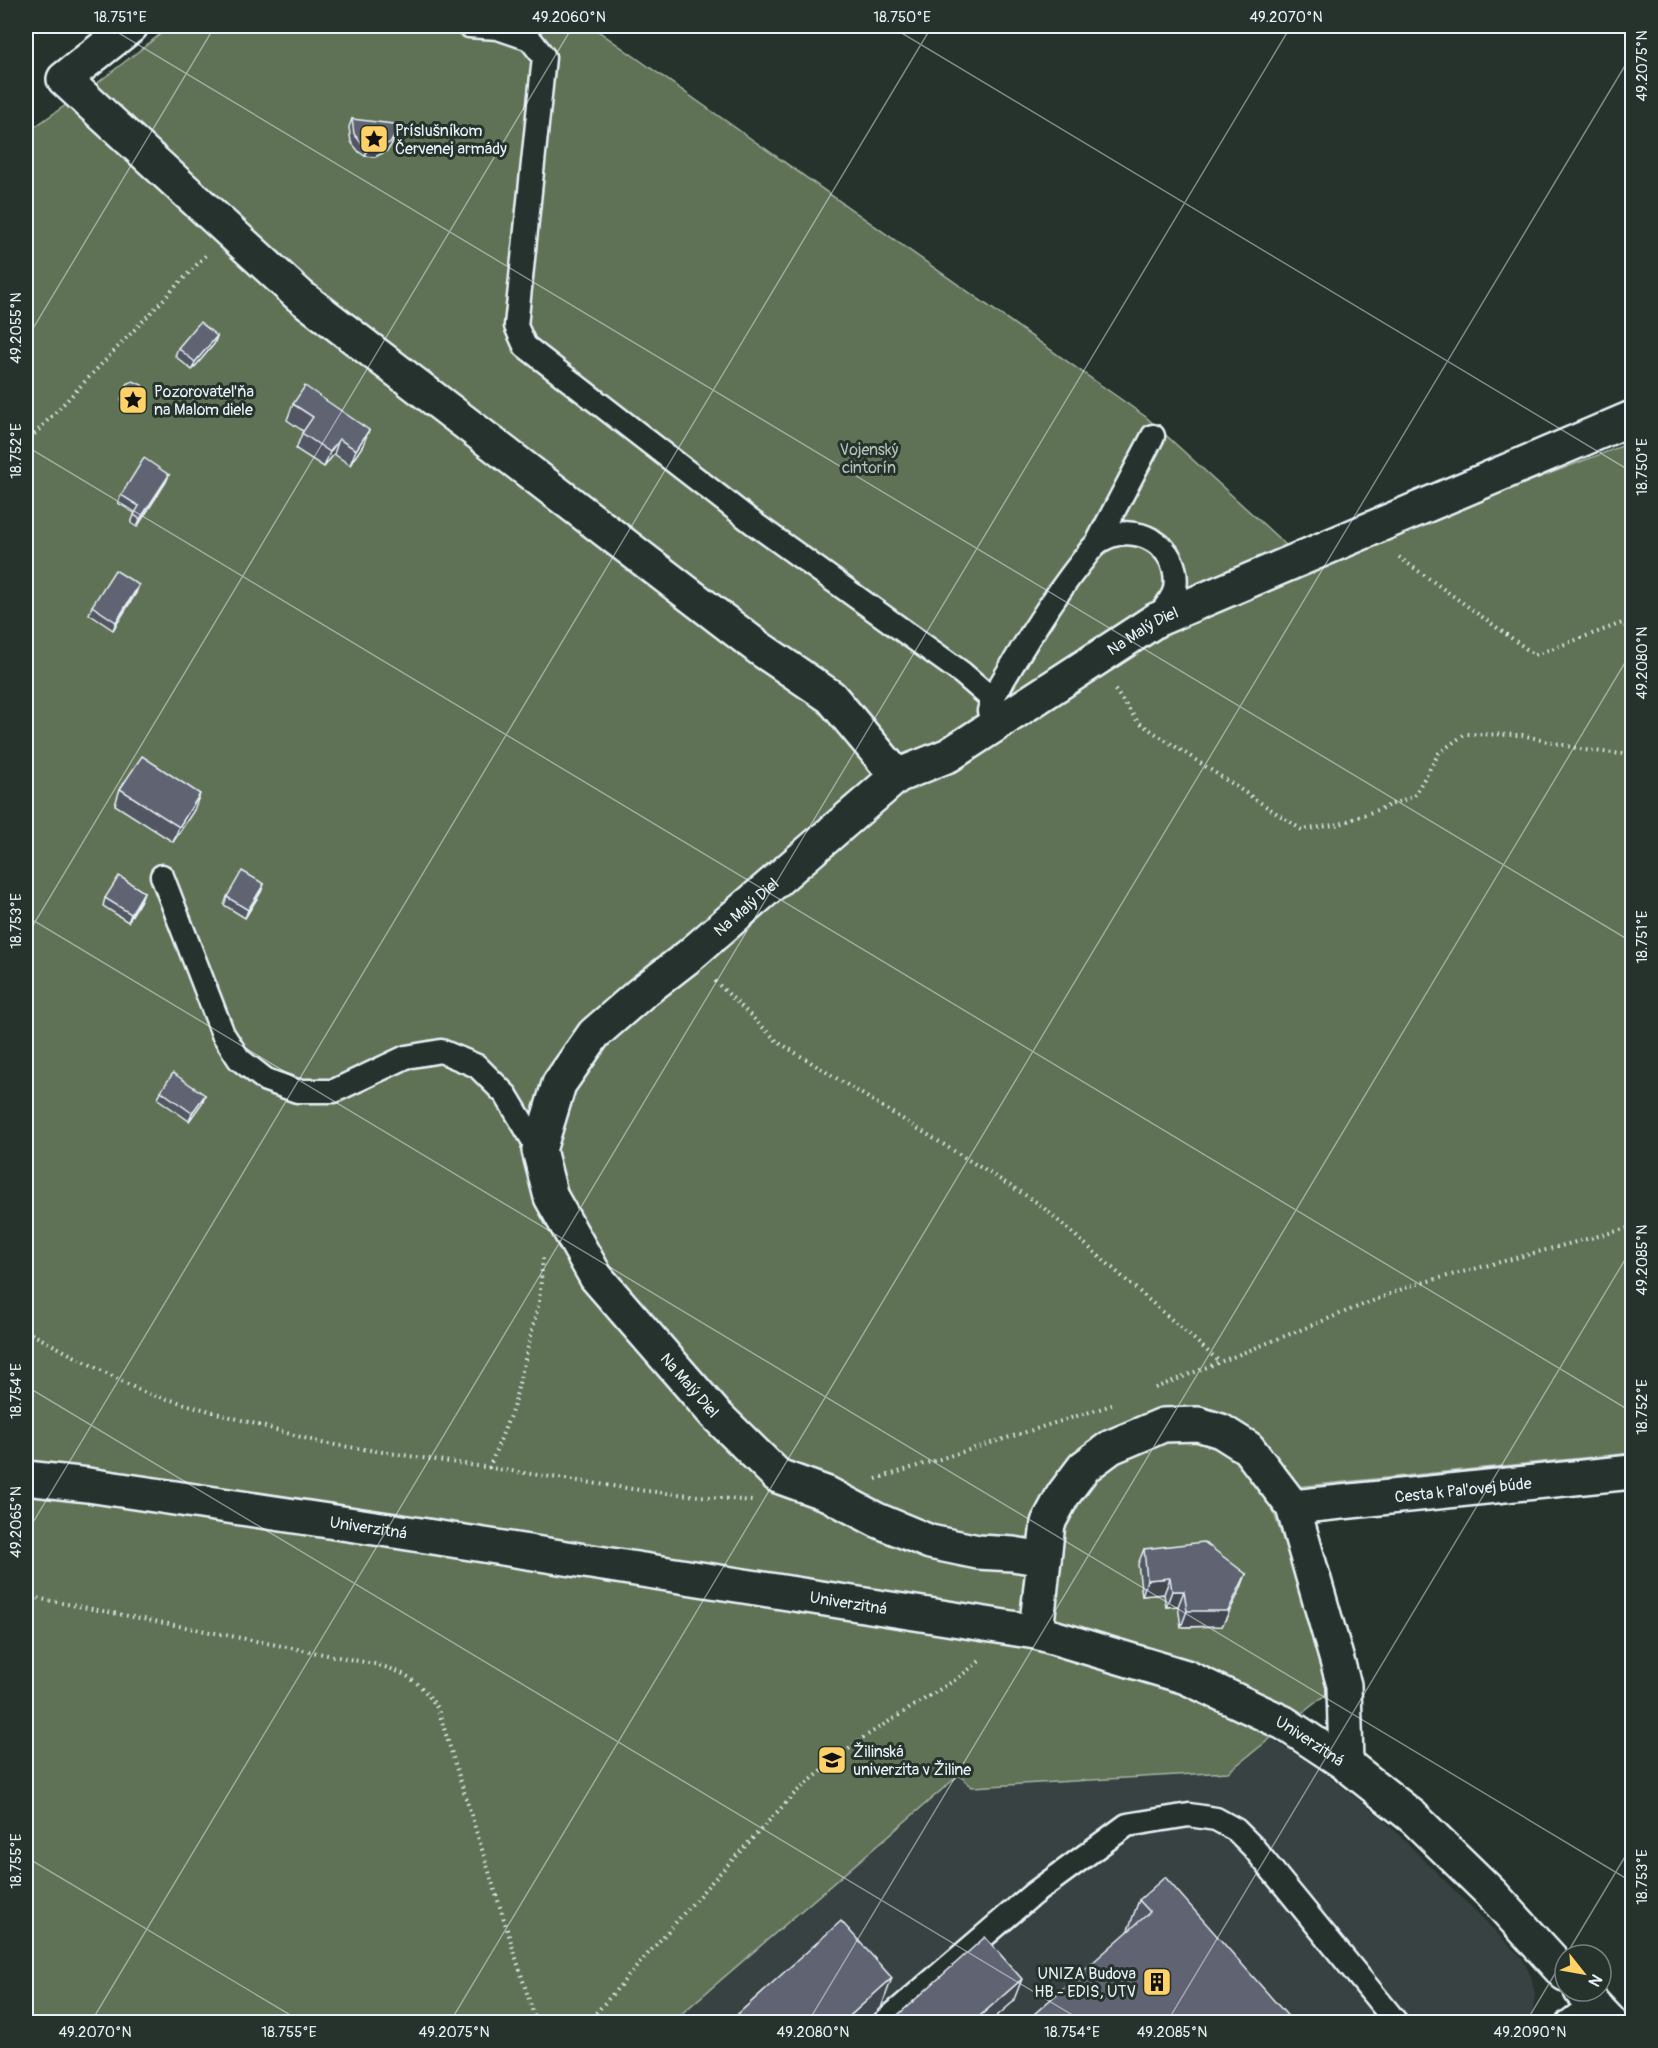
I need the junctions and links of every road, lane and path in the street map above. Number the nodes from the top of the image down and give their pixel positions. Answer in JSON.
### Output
{"nodes":[{"id":1,"x":131,"y":26,"type":"edge"},
{"id":2,"x":469,"y":26,"type":"edge"},
{"id":3,"x":229,"y":231,"type":"junction"},
{"id":4,"x":1632,"y":418,"type":"edge"},
{"id":5,"x":1153,"y":436,"type":"dead end"},
{"id":6,"x":26,"y":443,"type":"edge"},
{"id":7,"x":1365,"y":531,"type":"junction"},
{"id":8,"x":1098,"y":541,"type":"junction"},
{"id":9,"x":1156,"y":620,"type":"junction"},
{"id":10,"x":1632,"y":632,"type":"edge"},
{"id":11,"x":1093,"y":661,"type":"junction"},
{"id":12,"x":992,"y":699,"type":"junction"},
{"id":13,"x":984,"y":732,"type":"junction"},
{"id":14,"x":1632,"y":755,"type":"edge"},
{"id":15,"x":897,"y":776,"type":"junction"},
{"id":16,"x":162,"y":876,"type":"dead end"},
{"id":17,"x":689,"y":956,"type":"junction"},
{"id":18,"x":539,"y":1150,"type":"junction"},
{"id":19,"x":1632,"y":1227,"type":"edge"},
{"id":20,"x":544,"y":1249,"type":"dead end"},
{"id":21,"x":26,"y":1331,"type":"edge"},
{"id":22,"x":1220,"y":1362,"type":"junction"},
{"id":23,"x":1146,"y":1392,"type":"dead end"},
{"id":24,"x":1114,"y":1404,"type":"dead end"},
{"id":25,"x":489,"y":1468,"type":"junction"},
{"id":26,"x":1632,"y":1472,"type":"edge"},
{"id":27,"x":26,"y":1478,"type":"edge"},
{"id":28,"x":828,"y":1494,"type":"junction"},
{"id":29,"x":752,"y":1501,"type":"dead end"},
{"id":30,"x":1293,"y":1507,"type":"junction"},
{"id":31,"x":1044,"y":1558,"type":"junction"},
{"id":32,"x":26,"y":1596,"type":"edge"},
{"id":33,"x":1036,"y":1632,"type":"junction"},
{"id":34,"x":983,"y":1659,"type":"dead end"},
{"id":35,"x":1346,"y":1764,"type":"junction"},
{"id":36,"x":1553,"y":1961,"type":"edge"},
{"id":37,"x":536,"y":2022,"type":"edge"},
{"id":38,"x":588,"y":2022,"type":"edge"},
{"id":39,"x":884,"y":2022,"type":"edge"},
{"id":40,"x":1396,"y":2022,"type":"edge"}],
"edges":[{"from":1,"to":3,"type":"street"},
{"from":2,"to":12,"type":"lane"},
{"from":3,"to":6,"type":"path"},
{"from":3,"to":15,"type":"street"},
{"from":4,"to":7,"type":"street","name":"Na Malý Diel"},
{"from":5,"to":8,"type":"lane"},
{"from":7,"to":9,"type":"street","name":"Na Malý Diel"},
{"from":7,"to":10,"type":"path"},
{"from":8,"to":9,"type":"lane"},
{"from":8,"to":12,"type":"lane"},
{"from":9,"to":11,"type":"street","name":"Na Malý Diel"},
{"from":11,"to":13,"type":"street","name":"Na Malý Diel"},
{"from":11,"to":14,"type":"path"},
{"from":12,"to":13,"type":"lane"},
{"from":13,"to":15,"type":"street","name":"Na Malý Diel"},
{"from":15,"to":17,"type":"street","name":"Na Malý Diel"},
{"from":16,"to":18,"type":"lane"},
{"from":17,"to":18,"type":"street","name":"Na Malý Diel"},
{"from":17,"to":22,"type":"path"},
{"from":18,"to":28,"type":"street","name":"Na Malý Diel"},
{"from":19,"to":22,"type":"path"},
{"from":20,"to":25,"type":"path"},
{"from":21,"to":25,"type":"path"},
{"from":22,"to":23,"type":"path"},
{"from":24,"to":28,"type":"path"},
{"from":25,"to":29,"type":"path"},
{"from":26,"to":30,"type":"street","name":"Cesta k Paľovej búde"},
{"from":27,"to":33,"type":"street","name":"Univerzitná"},
{"from":28,"to":31,"type":"street","name":"Na Malý Diel"},
{"from":30,"to":31,"type":"street"},
{"from":30,"to":35,"type":"street"},
{"from":31,"to":33,"type":"street"},
{"from":32,"to":37,"type":"path"},
{"from":33,"to":35,"type":"street","name":"Univerzitná"},
{"from":34,"to":38,"type":"path"},
{"from":35,"to":36,"type":"street","name":"Univerzitná"},
{"from":39,"to":40,"type":"lane"}]}
